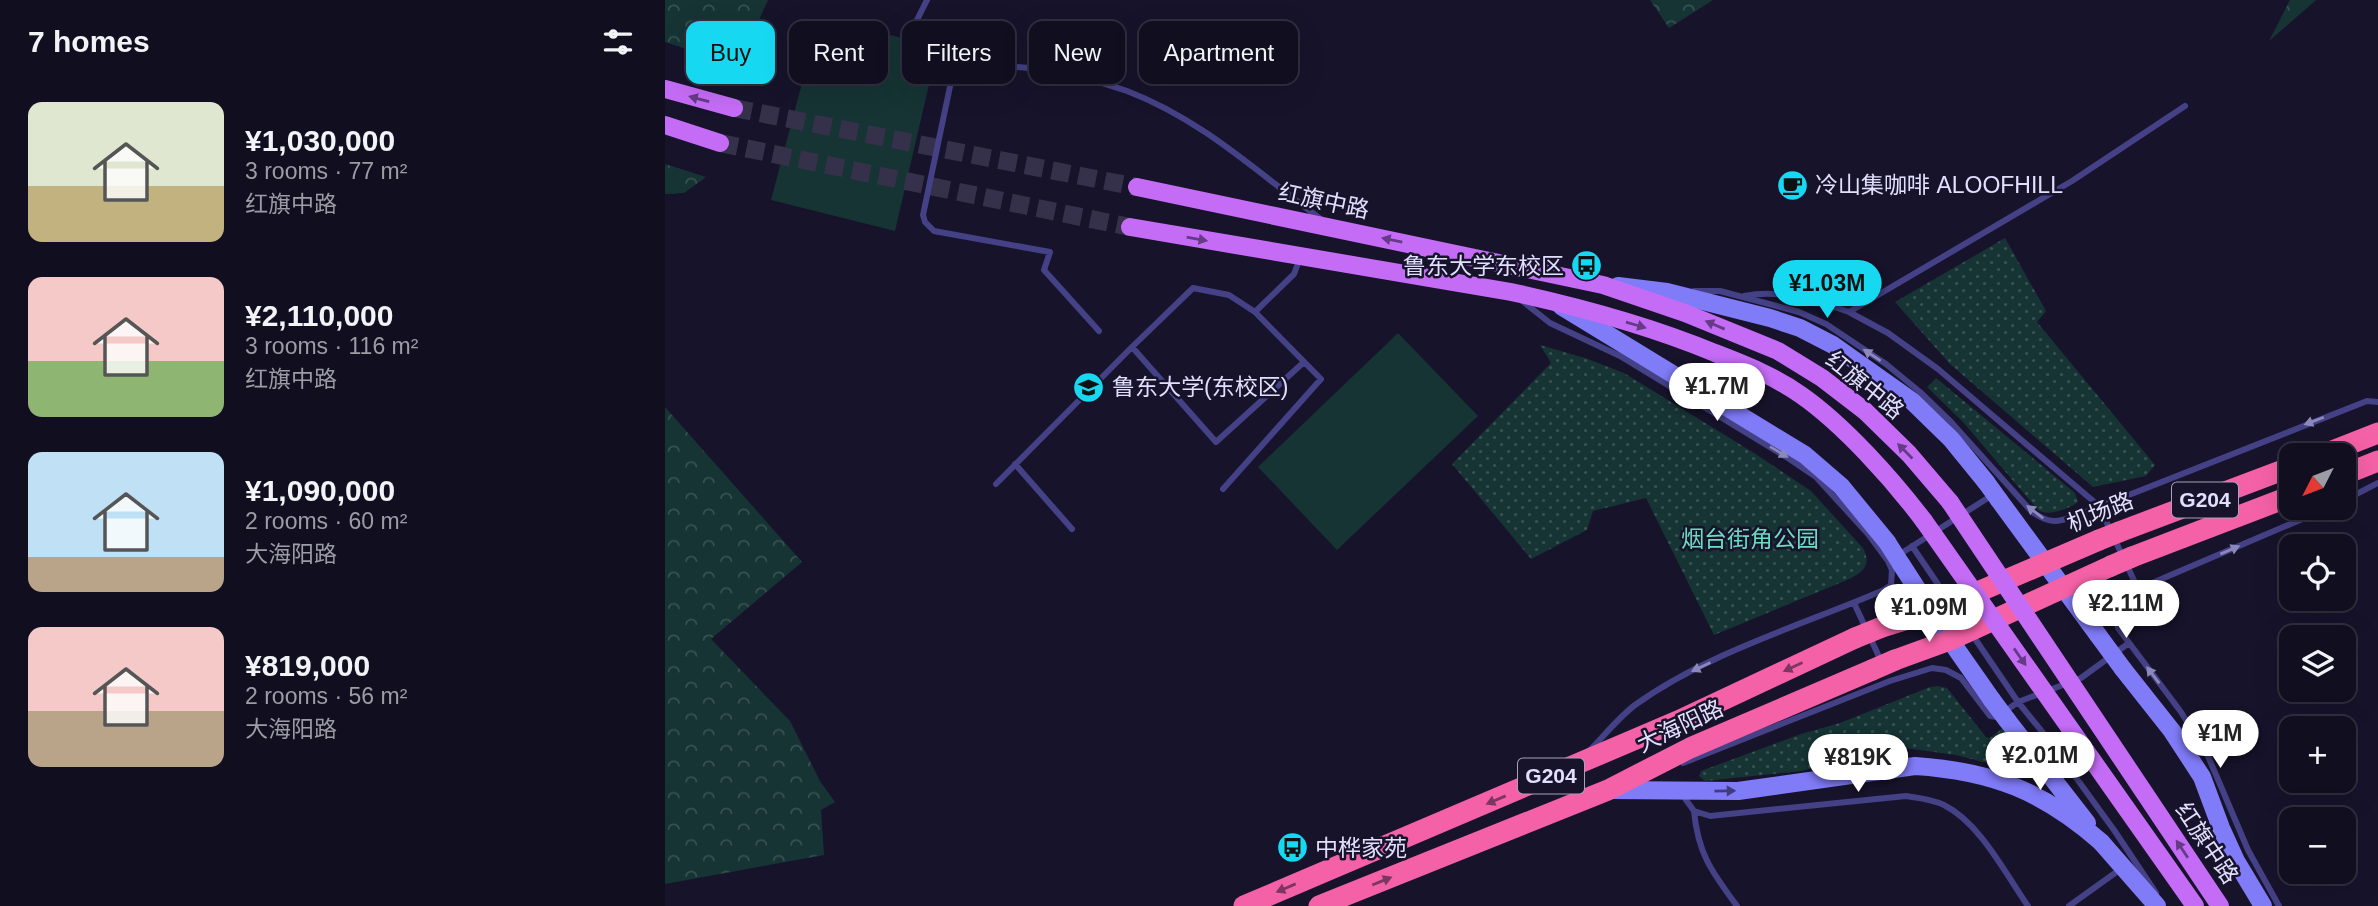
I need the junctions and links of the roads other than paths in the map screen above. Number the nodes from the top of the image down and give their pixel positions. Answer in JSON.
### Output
{"nodes":[{"id":1,"x":927,"y":0,"type":"edge"},
{"id":2,"x":916,"y":21,"type":"edge"},
{"id":3,"x":1015,"y":66,"type":"edge"},
{"id":4,"x":951,"y":84,"type":"edge"},
{"id":5,"x":665,"y":89,"type":"edge"},
{"id":6,"x":2185,"y":106,"type":"dead end"},
{"id":7,"x":734,"y":108,"type":"tunnel mouth"},
{"id":8,"x":665,"y":125,"type":"edge"},
{"id":9,"x":720,"y":143,"type":"tunnel mouth"},
{"id":10,"x":1137,"y":187,"type":"tunnel mouth"},
{"id":11,"x":1130,"y":228,"type":"tunnel mouth"},
{"id":12,"x":1332,"y":228,"type":"junction"},
{"id":13,"x":1300,"y":256,"type":"junction"},
{"id":14,"x":1602,"y":285,"type":"junction"},
{"id":15,"x":1511,"y":292,"type":"junction"},
{"id":16,"x":1667,"y":292,"type":"junction"},
{"id":17,"x":1742,"y":297,"type":"junction"},
{"id":18,"x":1552,"y":300,"type":"junction"},
{"id":19,"x":1255,"y":312,"type":"junction"},
{"id":20,"x":1849,"y":312,"type":"junction"},
{"id":21,"x":1099,"y":331,"type":"dead end"},
{"id":22,"x":1132,"y":347,"type":"junction"},
{"id":23,"x":1304,"y":362,"type":"junction"},
{"id":24,"x":2378,"y":402,"type":"edge"},
{"id":25,"x":2378,"y":433,"type":"edge"},
{"id":26,"x":2353,"y":443,"type":"edge"},
{"id":27,"x":2378,"y":461,"type":"edge"},
{"id":28,"x":1015,"y":464,"type":"junction"},
{"id":29,"x":2356,"y":470,"type":"edge"},
{"id":30,"x":2279,"y":472,"type":"edge"},
{"id":31,"x":2378,"y":483,"type":"edge"},
{"id":32,"x":996,"y":484,"type":"dead end"},
{"id":33,"x":1223,"y":489,"type":"dead end"},
{"id":34,"x":2003,"y":492,"type":"junction"},
{"id":35,"x":2356,"y":494,"type":"edge"},
{"id":36,"x":2279,"y":501,"type":"edge"},
{"id":37,"x":2099,"y":506,"type":"junction"},
{"id":38,"x":2300,"y":520,"type":"edge"},
{"id":39,"x":1072,"y":529,"type":"dead end"},
{"id":40,"x":1912,"y":546,"type":"junction"},
{"id":41,"x":1895,"y":562,"type":"junction"},
{"id":42,"x":2047,"y":563,"type":"junction"},
{"id":43,"x":2061,"y":587,"type":"junction"},
{"id":44,"x":2138,"y":589,"type":"junction"},
{"id":45,"x":1854,"y":603,"type":"junction"},
{"id":46,"x":1931,"y":612,"type":"junction"},
{"id":47,"x":1949,"y":640,"type":"junction"},
{"id":48,"x":2129,"y":643,"type":"junction"},
{"id":49,"x":1881,"y":675,"type":"junction"},
{"id":50,"x":2018,"y":702,"type":"junction"},
{"id":51,"x":1677,"y":765,"type":"dead end"},
{"id":52,"x":1572,"y":767,"type":"junction"},
{"id":53,"x":1608,"y":790,"type":"junction"},
{"id":54,"x":1680,"y":791,"type":"junction"},
{"id":55,"x":1694,"y":811,"type":"junction"},
{"id":56,"x":2101,"y":842,"type":"junction"},
{"id":57,"x":2134,"y":859,"type":"junction"},
{"id":58,"x":1244,"y":906,"type":"edge"},
{"id":59,"x":1319,"y":906,"type":"edge"},
{"id":60,"x":1737,"y":906,"type":"edge"},
{"id":61,"x":2028,"y":906,"type":"edge"},
{"id":62,"x":2069,"y":906,"type":"edge"},
{"id":63,"x":2157,"y":906,"type":"edge"},
{"id":64,"x":2164,"y":906,"type":"edge"},
{"id":65,"x":2195,"y":906,"type":"edge"},
{"id":66,"x":2220,"y":906,"type":"edge"},
{"id":67,"x":2263,"y":906,"type":"edge"},
{"id":68,"x":2279,"y":906,"type":"edge"}],
"edges":[{"from":1,"to":2,"type":"lane"},
{"from":3,"to":12,"type":"lane"},
{"from":4,"to":21,"type":"lane"},
{"from":7,"to":5,"type":"main road","one_way":true},
{"from":6,"to":20,"type":"lane"},
{"from":8,"to":9,"type":"main road"},
{"from":10,"to":12,"type":"main road","name":"红旗中路"},
{"from":11,"to":13,"type":"main road","name":"红旗中路","one_way":true},
{"from":14,"to":12,"type":"main road","name":"红旗中路","one_way":true},
{"from":13,"to":15,"type":"main road","name":"红旗中路"},
{"from":13,"to":19,"type":"lane"},
{"from":14,"to":16,"type":"main road"},
{"from":66,"to":14,"type":"main road","name":"红旗中路","one_way":true,"bridge":true},
{"from":15,"to":18,"type":"main road","name":"红旗中路"},
{"from":15,"to":41,"type":"lane","one_way":true},
{"from":16,"to":17,"type":"lane"},
{"from":16,"to":34,"type":"main road","bridge":true},
{"from":17,"to":20,"type":"lane"},
{"from":34,"to":17,"type":"lane","one_way":true},
{"from":18,"to":41,"type":"main road","bridge":true},
{"from":18,"to":65,"type":"main road","name":"红旗中路","one_way":true,"bridge":true},
{"from":19,"to":22,"type":"lane"},
{"from":19,"to":23,"type":"lane"},
{"from":20,"to":37,"type":"lane"},
{"from":22,"to":23,"type":"lane"},
{"from":22,"to":28,"type":"lane"},
{"from":23,"to":33,"type":"lane"},
{"from":24,"to":37,"type":"lane","one_way":true},
{"from":25,"to":26,"type":"highway"},
{"from":27,"to":29,"type":"highway"},
{"from":28,"to":32,"type":"lane"},
{"from":28,"to":39,"type":"lane"},
{"from":30,"to":42,"type":"highway","name":"机场路","number":"G204","bridge":true},
{"from":31,"to":35,"type":"lane"},
{"from":37,"to":34,"type":"lane","one_way":true},
{"from":34,"to":40,"type":"lane"},
{"from":34,"to":42,"type":"main road"},
{"from":36,"to":43,"type":"highway","number":"G204","bridge":true},
{"from":37,"to":44,"type":"lane"},
{"from":44,"to":38,"type":"lane","one_way":true},
{"from":40,"to":41,"type":"lane"},
{"from":40,"to":50,"type":"lane"},
{"from":41,"to":45,"type":"lane"},
{"from":41,"to":46,"type":"main road"},
{"from":42,"to":43,"type":"main road"},
{"from":42,"to":46,"type":"highway","name":"机场路","number":"G204"},
{"from":43,"to":47,"type":"highway","name":"大海阳路","number":"G204"},
{"from":43,"to":67,"type":"main road","bridge":true},
{"from":44,"to":48,"type":"lane"},
{"from":45,"to":49,"type":"lane"},
{"from":45,"to":52,"type":"lane","one_way":true},
{"from":46,"to":47,"type":"main road"},
{"from":46,"to":52,"type":"highway","name":"大海阳路","number":"G204","one_way":true,"bridge":true},
{"from":47,"to":49,"type":"highway","name":"大海阳路","number":"G204","bridge":true},
{"from":47,"to":56,"type":"main road","bridge":true},
{"from":48,"to":50,"type":"lane"},
{"from":68,"to":48,"type":"lane","one_way":true},
{"from":49,"to":50,"type":"lane"},
{"from":49,"to":51,"type":"lane"},
{"from":49,"to":53,"type":"highway","name":"大海阳路","number":"G204"},
{"from":50,"to":57,"type":"lane"},
{"from":52,"to":58,"type":"highway","name":"大海阳路","number":"G204","one_way":true},
{"from":53,"to":54,"type":"main road"},
{"from":59,"to":53,"type":"highway","name":"大海阳路","number":"G204","one_way":true},
{"from":54,"to":55,"type":"lane"},
{"from":54,"to":56,"type":"main road","one_way":true},
{"from":55,"to":60,"type":"lane"},
{"from":55,"to":61,"type":"lane"},
{"from":56,"to":63,"type":"main road","bridge":true},
{"from":57,"to":62,"type":"lane"},
{"from":57,"to":64,"type":"lane"}]}
